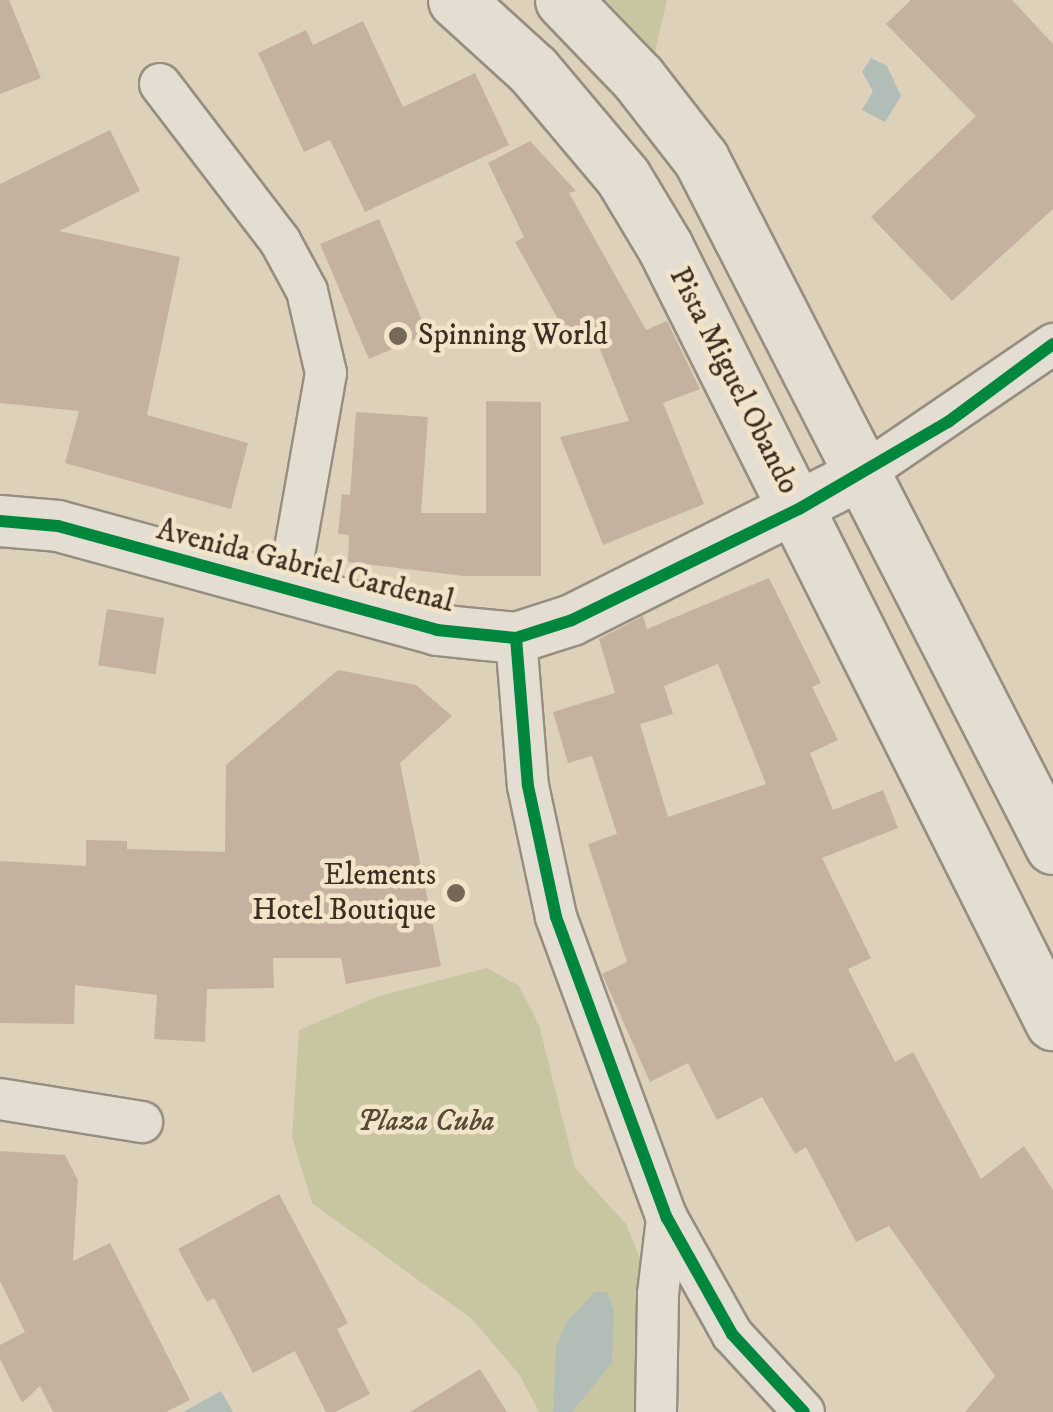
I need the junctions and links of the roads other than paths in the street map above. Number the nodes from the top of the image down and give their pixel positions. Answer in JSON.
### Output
{"nodes":[{"id":1,"x":456,"y":0,"type":"edge"},
{"id":2,"x":563,"y":0,"type":"edge"},
{"id":3,"x":160,"y":84,"type":"dead end"},
{"id":4,"x":1053,"y":344,"type":"edge"},
{"id":5,"x":864,"y":473,"type":"junction"},
{"id":6,"x":799,"y":510,"type":"junction"},
{"id":7,"x":0,"y":522,"type":"edge"},
{"id":8,"x":287,"y":594,"type":"junction"},
{"id":9,"x":516,"y":638,"type":"junction"},
{"id":10,"x":1053,"y":846,"type":"edge"},
{"id":11,"x":1053,"y":1022,"type":"edge"},
{"id":12,"x":0,"y":1099,"type":"edge"},
{"id":13,"x":142,"y":1122,"type":"dead end"},
{"id":14,"x":667,"y":1218,"type":"junction"},
{"id":15,"x":656,"y":1412,"type":"edge"},
{"id":16,"x":804,"y":1412,"type":"edge"}],
"edges":[{"from":1,"to":6,"type":"main road","name":"Pista Miguel Obando"},
{"from":2,"to":5,"type":"main road"},
{"from":3,"to":8,"type":"street"},
{"from":4,"to":5,"type":"street"},
{"from":5,"to":6,"type":"street","name":"Avenida Gabriel Cardenal"},
{"from":5,"to":10,"type":"main road"},
{"from":6,"to":9,"type":"street","name":"Avenida Gabriel Cardenal"},
{"from":6,"to":11,"type":"main road","name":"Pista Miguel Obando"},
{"from":7,"to":8,"type":"street","name":"Avenida Gabriel Cardenal"},
{"from":8,"to":9,"type":"street","name":"Avenida Gabriel Cardenal"},
{"from":9,"to":14,"type":"street"},
{"from":12,"to":13,"type":"street"},
{"from":14,"to":15,"type":"street"},
{"from":14,"to":16,"type":"street"}]}
